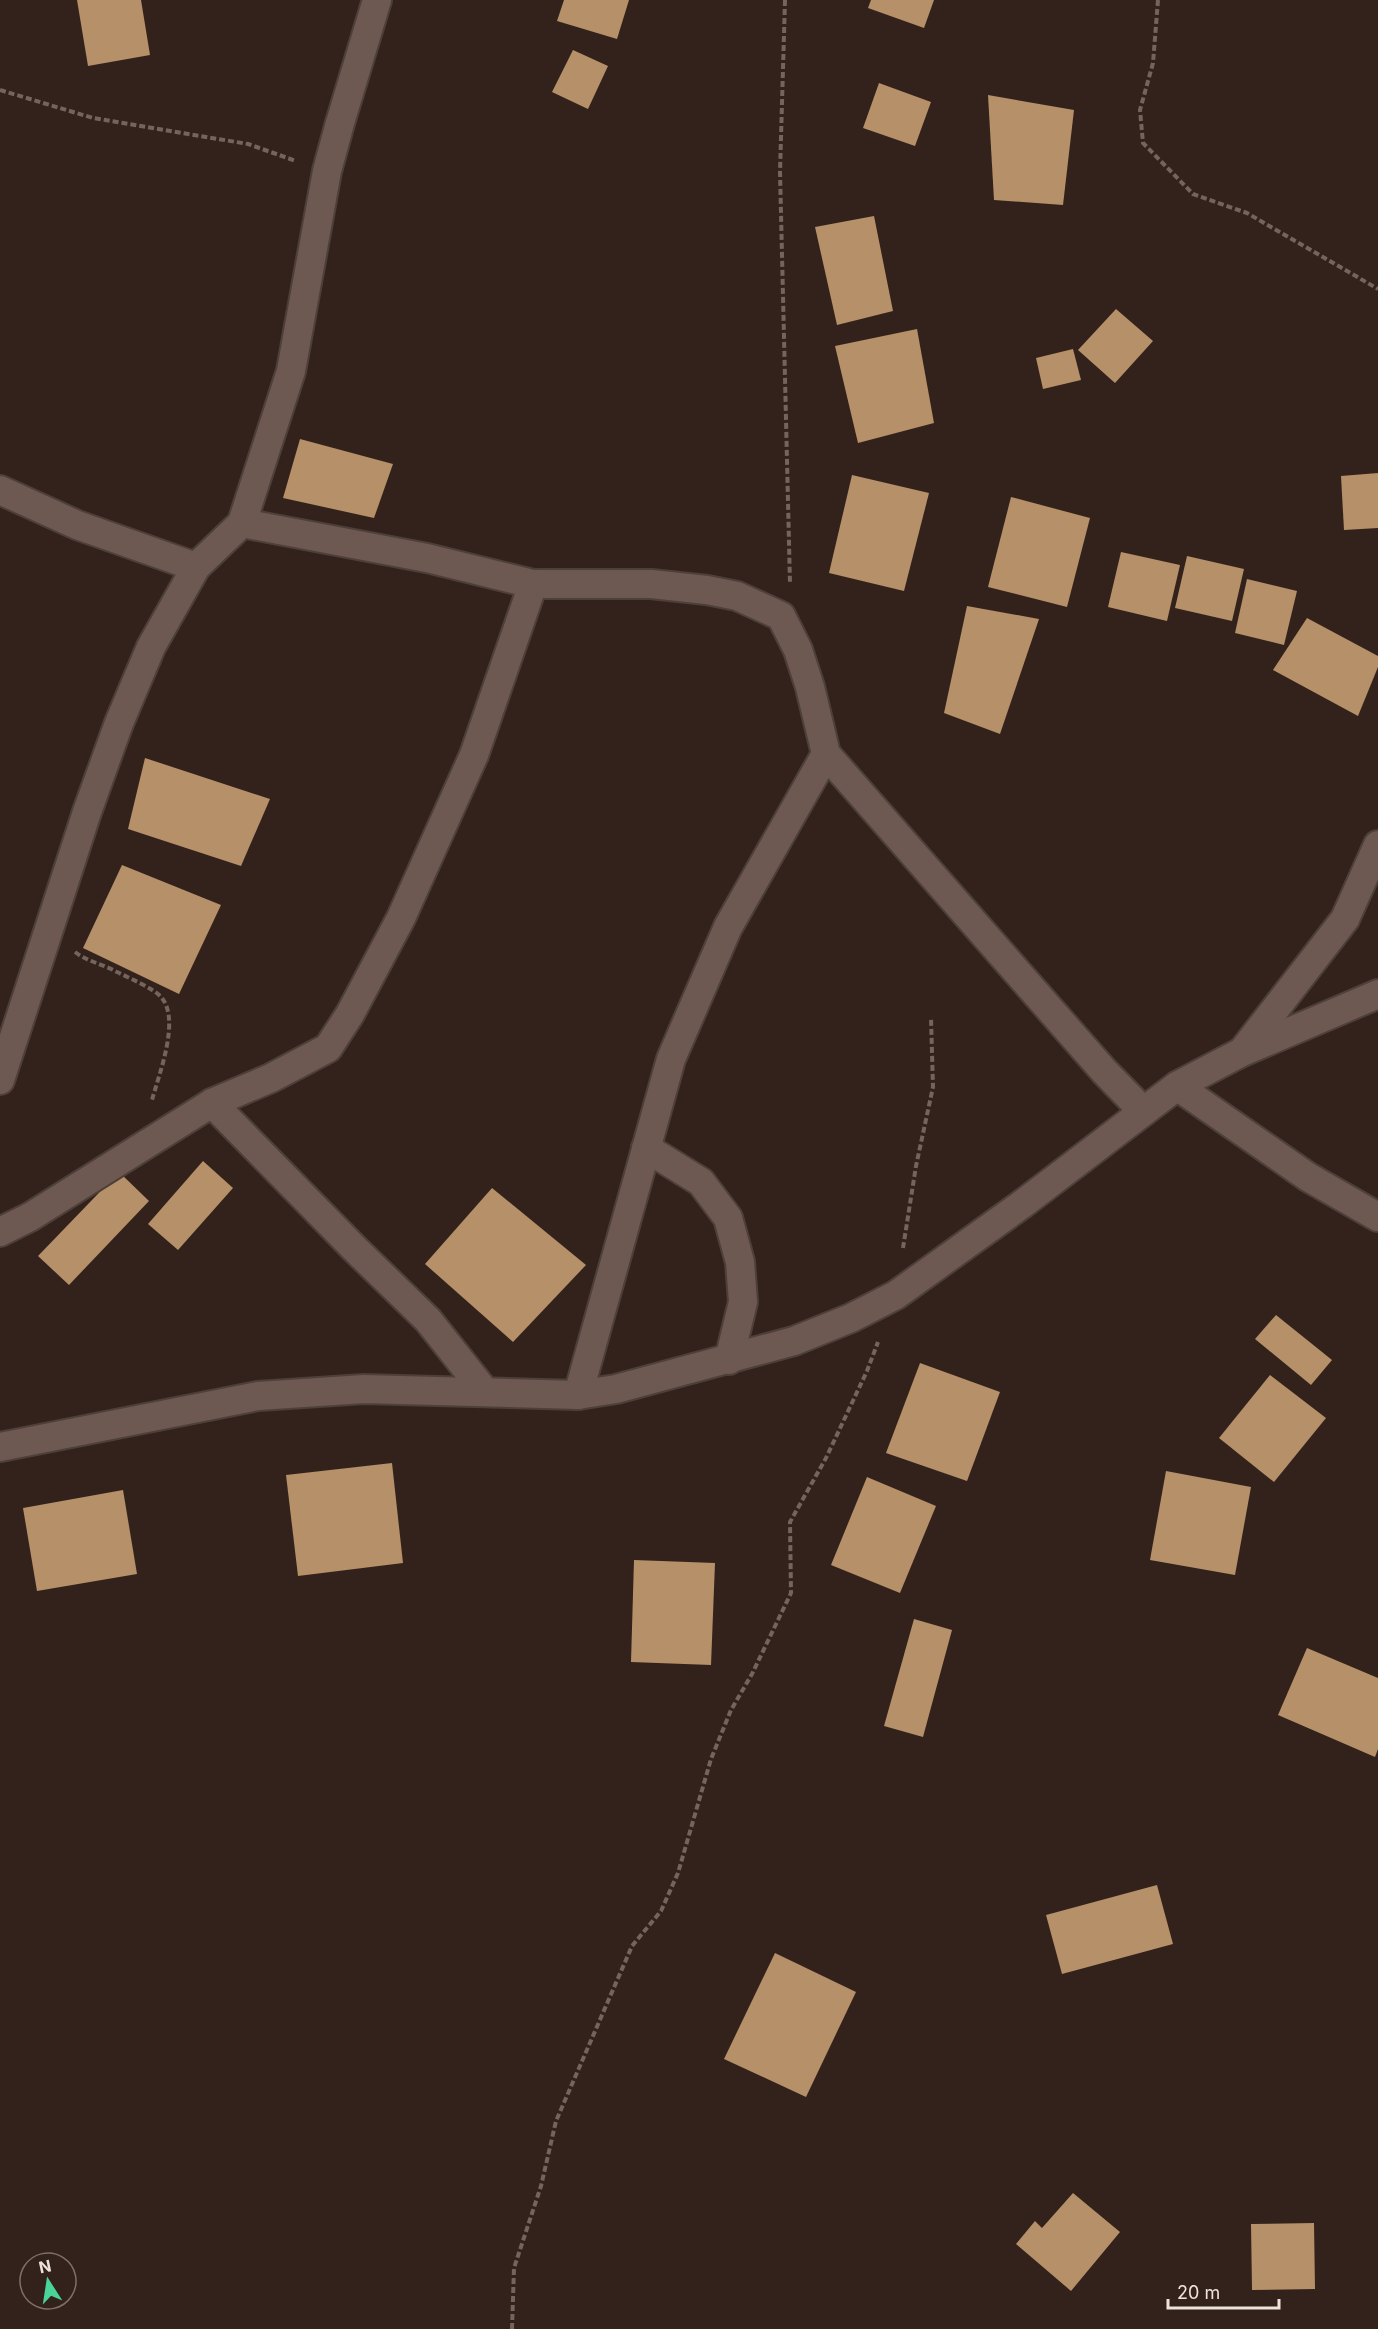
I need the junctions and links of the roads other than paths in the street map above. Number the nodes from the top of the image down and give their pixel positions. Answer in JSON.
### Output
{"nodes":[{"id":1,"x":377,"y":0,"type":"edge"},
{"id":2,"x":0,"y":490,"type":"edge"},
{"id":3,"x":242,"y":524,"type":"junction"},
{"id":4,"x":196,"y":567,"type":"junction"},
{"id":5,"x":533,"y":584,"type":"junction"},
{"id":6,"x":825,"y":754,"type":"junction"},
{"id":7,"x":1378,"y":845,"type":"edge"},
{"id":8,"x":1378,"y":994,"type":"edge"},
{"id":9,"x":1240,"y":1053,"type":"junction"},
{"id":10,"x":0,"y":1080,"type":"edge"},
{"id":11,"x":1177,"y":1086,"type":"junction"},
{"id":12,"x":212,"y":1103,"type":"junction"},
{"id":13,"x":1143,"y":1111,"type":"junction"},
{"id":14,"x":646,"y":1148,"type":"junction"},
{"id":15,"x":1378,"y":1218,"type":"edge"},
{"id":16,"x":0,"y":1232,"type":"edge"},
{"id":17,"x":729,"y":1360,"type":"junction"},
{"id":18,"x":485,"y":1392,"type":"junction"},
{"id":19,"x":578,"y":1395,"type":"junction"},
{"id":20,"x":0,"y":1447,"type":"edge"}],
"edges":[{"from":1,"to":3,"type":"street"},
{"from":2,"to":4,"type":"street"},
{"from":3,"to":4,"type":"street"},
{"from":3,"to":5,"type":"street"},
{"from":4,"to":10,"type":"street"},
{"from":5,"to":6,"type":"street"},
{"from":5,"to":12,"type":"street"},
{"from":6,"to":13,"type":"street"},
{"from":6,"to":14,"type":"street"},
{"from":7,"to":9,"type":"street"},
{"from":8,"to":9,"type":"street"},
{"from":9,"to":11,"type":"street"},
{"from":11,"to":13,"type":"street"},
{"from":11,"to":15,"type":"street"},
{"from":12,"to":16,"type":"street"},
{"from":12,"to":18,"type":"street"},
{"from":13,"to":17,"type":"street"},
{"from":14,"to":17,"type":"street"},
{"from":14,"to":19,"type":"street"},
{"from":17,"to":19,"type":"street"},
{"from":18,"to":19,"type":"street"},
{"from":18,"to":20,"type":"street"}]}
